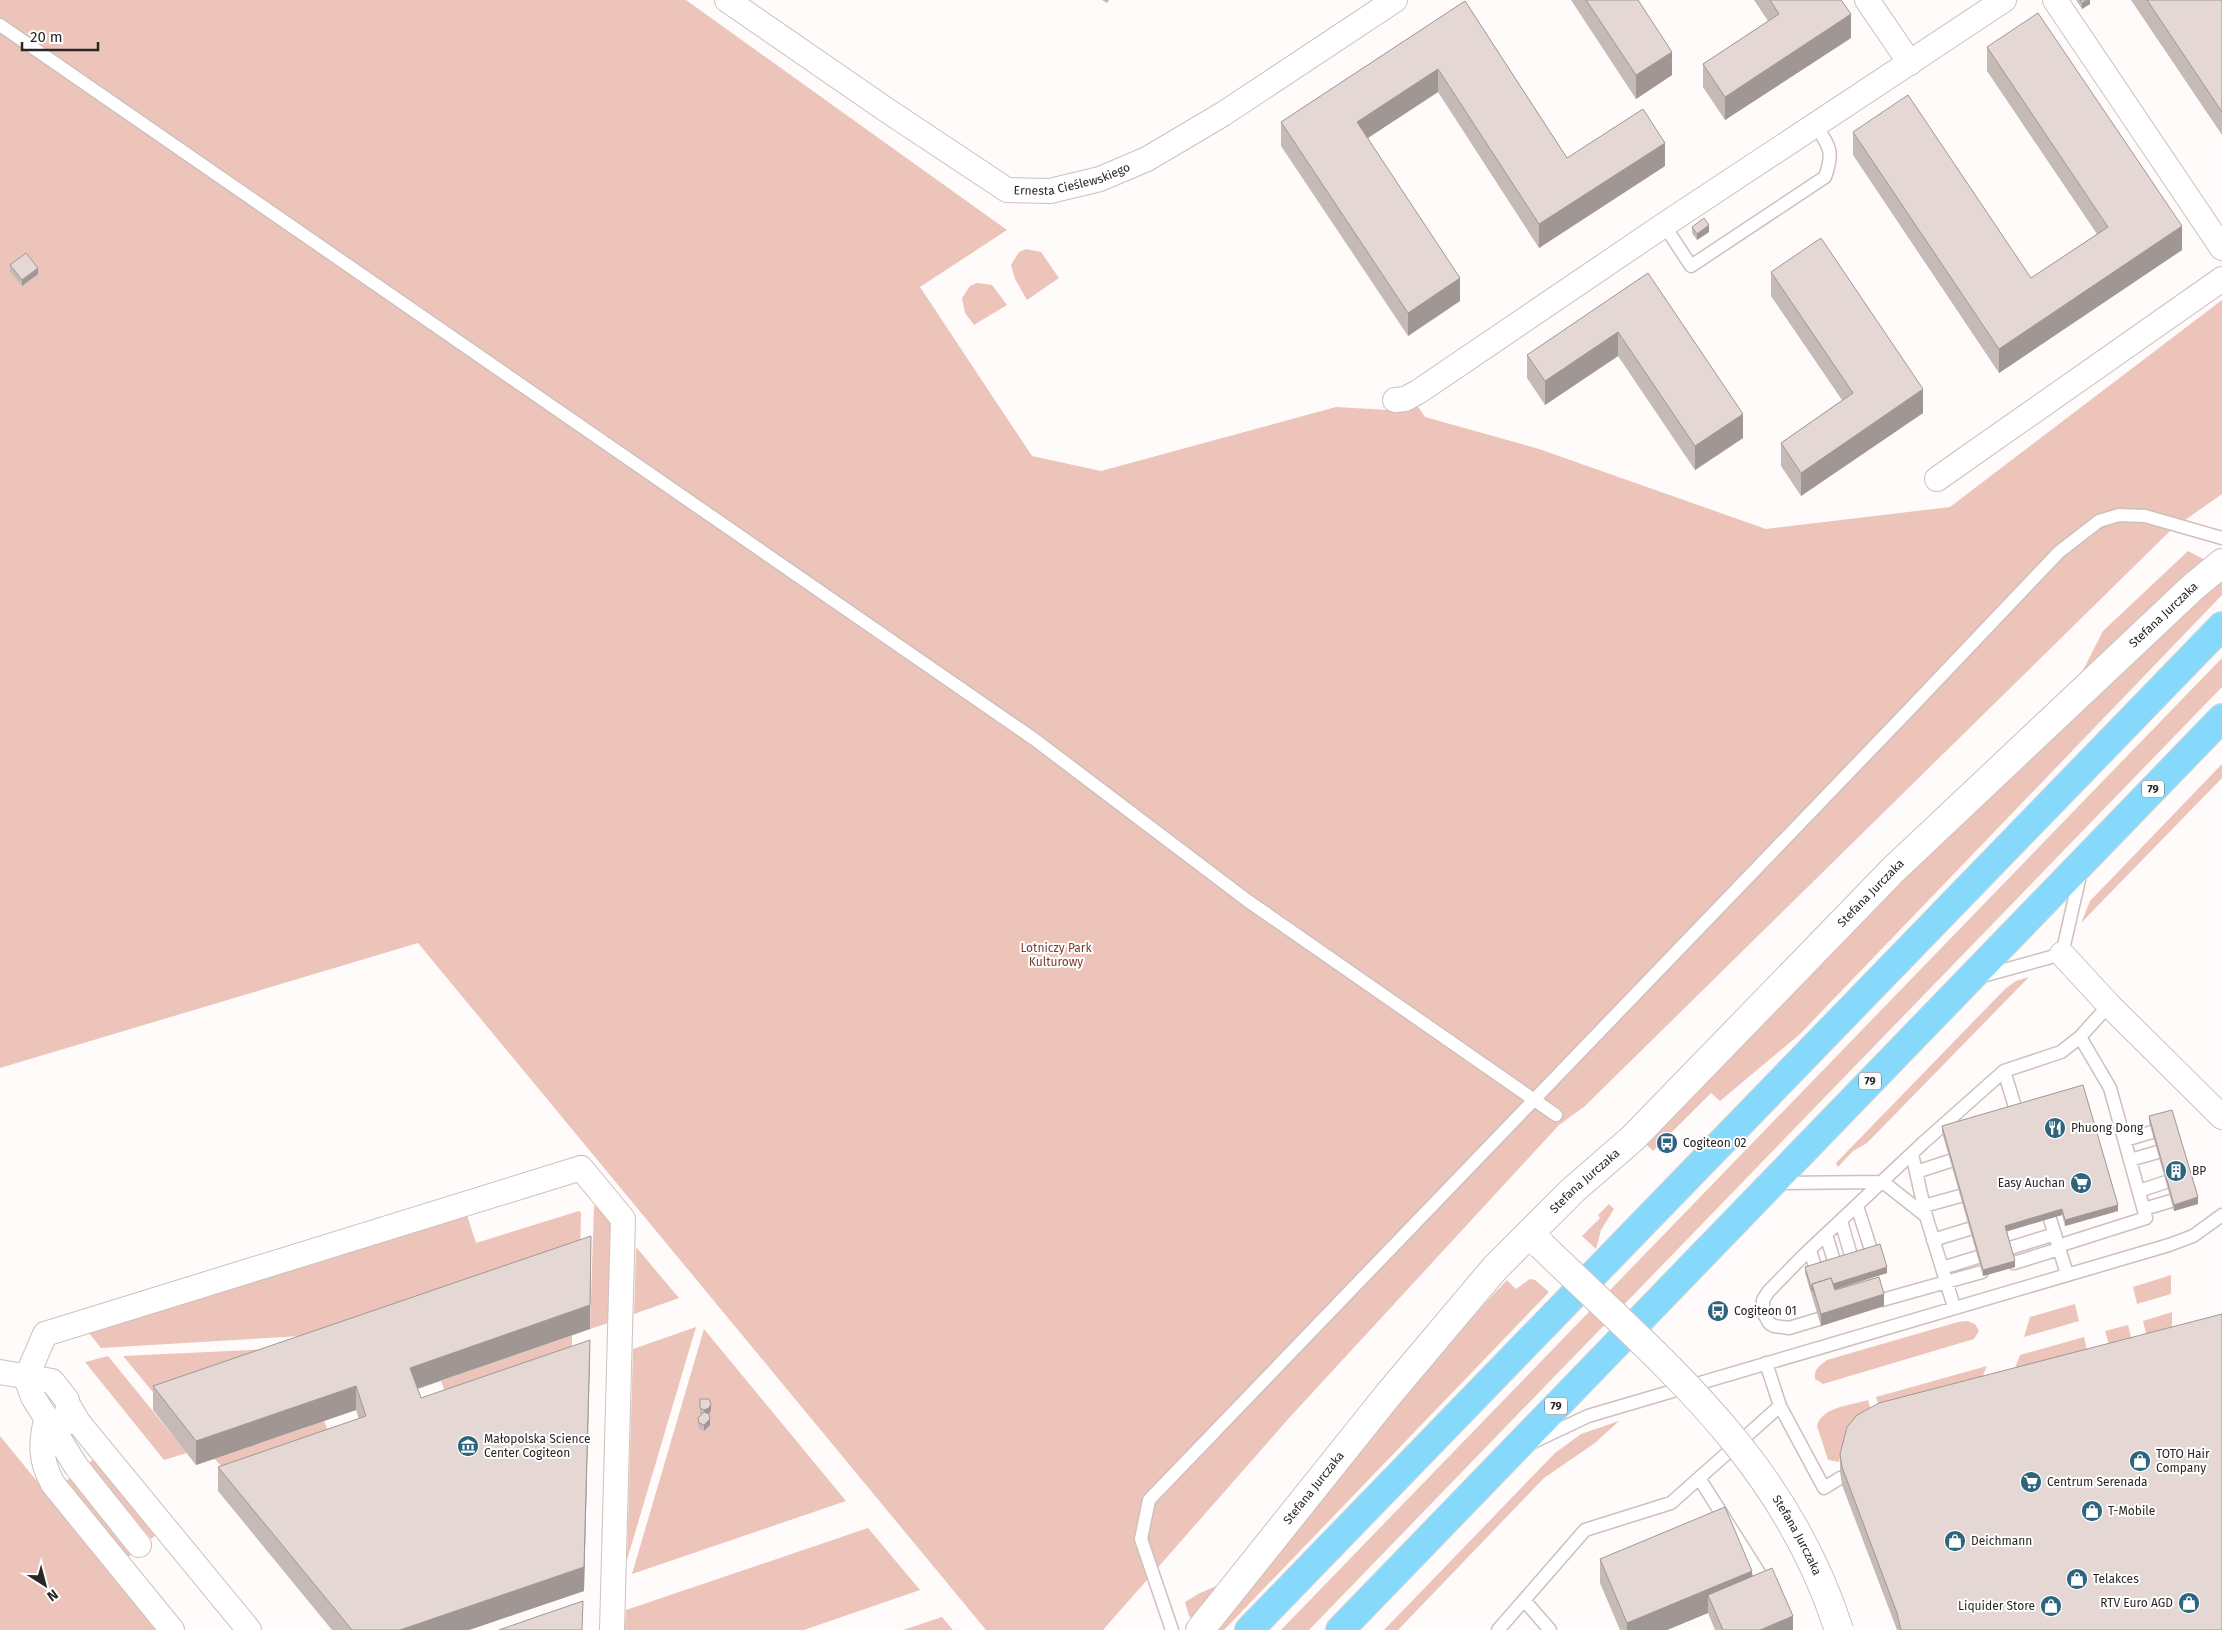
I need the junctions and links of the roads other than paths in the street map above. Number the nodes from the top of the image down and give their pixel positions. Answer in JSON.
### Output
{"nodes":[{"id":1,"x":728,"y":0,"type":"edge"},
{"id":2,"x":1395,"y":0,"type":"edge"},
{"id":3,"x":1867,"y":0,"type":"edge"},
{"id":4,"x":2004,"y":0,"type":"edge"},
{"id":5,"x":2055,"y":0,"type":"edge"},
{"id":6,"x":0,"y":25,"type":"edge"},
{"id":7,"x":1910,"y":63,"type":"junction"},
{"id":8,"x":1816,"y":126,"type":"junction"},
{"id":9,"x":1664,"y":225,"type":"junction"},
{"id":10,"x":2222,"y":248,"type":"edge"},
{"id":11,"x":2222,"y":279,"type":"edge"},
{"id":12,"x":1395,"y":400,"type":"dead end"},
{"id":13,"x":1937,"y":479,"type":"dead end"},
{"id":14,"x":2222,"y":538,"type":"edge"},
{"id":15,"x":2222,"y":563,"type":"edge"},
{"id":16,"x":2222,"y":626,"type":"edge"},
{"id":17,"x":2222,"y":718,"type":"edge"},
{"id":18,"x":2084,"y":861,"type":"junction"},
{"id":19,"x":2062,"y":954,"type":"junction"},
{"id":20,"x":1968,"y":980,"type":"junction"},
{"id":21,"x":2109,"y":1005,"type":"junction"},
{"id":22,"x":2080,"y":1037,"type":"junction"},
{"id":23,"x":2004,"y":1071,"type":"junction"},
{"id":24,"x":1534,"y":1099,"type":"junction"},
{"id":25,"x":2016,"y":1110,"type":"edge"},
{"id":26,"x":1556,"y":1115,"type":"dead end"},
{"id":27,"x":2222,"y":1116,"type":"edge"},
{"id":28,"x":2152,"y":1132,"type":"edge"},
{"id":29,"x":1943,"y":1137,"type":"edge"},
{"id":30,"x":2125,"y":1140,"type":"junction"},
{"id":31,"x":1923,"y":1143,"type":"junction"},
{"id":32,"x":2158,"y":1152,"type":"edge"},
{"id":33,"x":1912,"y":1154,"type":"junction"},
{"id":34,"x":2130,"y":1160,"type":"junction"},
{"id":35,"x":1950,"y":1161,"type":"edge"},
{"id":36,"x":1916,"y":1172,"type":"junction"},
{"id":37,"x":1883,"y":1182,"type":"junction"},
{"id":38,"x":2166,"y":1182,"type":"edge"},
{"id":39,"x":1773,"y":1183,"type":"junction"},
{"id":40,"x":2139,"y":1191,"type":"junction"},
{"id":41,"x":1960,"y":1196,"type":"edge"},
{"id":42,"x":2171,"y":1201,"type":"edge"},
{"id":43,"x":1857,"y":1206,"type":"junction"},
{"id":44,"x":2144,"y":1209,"type":"junction"},
{"id":45,"x":1925,"y":1211,"type":"junction"},
{"id":46,"x":2222,"y":1215,"type":"edge"},
{"id":47,"x":2050,"y":1219,"type":"edge"},
{"id":48,"x":1841,"y":1221,"type":"junction"},
{"id":49,"x":1970,"y":1229,"type":"edge"},
{"id":50,"x":1826,"y":1235,"type":"junction"},
{"id":51,"x":1535,"y":1240,"type":"junction"},
{"id":52,"x":1933,"y":1240,"type":"junction"},
{"id":53,"x":2058,"y":1243,"type":"junction"},
{"id":54,"x":2010,"y":1248,"type":"edge"},
{"id":55,"x":1806,"y":1253,"type":"junction"},
{"id":56,"x":1872,"y":1253,"type":"edge"},
{"id":57,"x":1978,"y":1258,"type":"edge"},
{"id":58,"x":1852,"y":1259,"type":"edge"},
{"id":59,"x":2014,"y":1262,"type":"edge"},
{"id":60,"x":1835,"y":1264,"type":"edge"},
{"id":61,"x":1942,"y":1268,"type":"junction"},
{"id":62,"x":1816,"y":1270,"type":"edge"},
{"id":63,"x":1982,"y":1272,"type":"edge"},
{"id":64,"x":2067,"y":1274,"type":"junction"},
{"id":65,"x":1946,"y":1282,"type":"junction"},
{"id":66,"x":1882,"y":1300,"type":"edge"},
{"id":67,"x":1954,"y":1306,"type":"junction"},
{"id":68,"x":1819,"y":1319,"type":"edge"},
{"id":69,"x":1766,"y":1363,"type":"junction"},
{"id":70,"x":0,"y":1372,"type":"edge"},
{"id":71,"x":26,"y":1378,"type":"junction"},
{"id":72,"x":1780,"y":1406,"type":"junction"},
{"id":73,"x":70,"y":1408,"type":"junction"},
{"id":74,"x":47,"y":1417,"type":"junction"},
{"id":75,"x":1511,"y":1452,"type":"junction"},
{"id":76,"x":76,"y":1466,"type":"junction"},
{"id":77,"x":1699,"y":1478,"type":"junction"},
{"id":78,"x":1840,"y":1478,"type":"edge"},
{"id":79,"x":139,"y":1545,"type":"dead end"},
{"id":80,"x":1761,"y":1576,"type":"edge"},
{"id":81,"x":1524,"y":1600,"type":"junction"},
{"id":82,"x":172,"y":1630,"type":"edge"},
{"id":83,"x":249,"y":1630,"type":"edge"},
{"id":84,"x":612,"y":1630,"type":"edge"},
{"id":85,"x":1172,"y":1630,"type":"edge"},
{"id":86,"x":1200,"y":1630,"type":"edge"},
{"id":87,"x":1249,"y":1630,"type":"edge"},
{"id":88,"x":1340,"y":1630,"type":"edge"},
{"id":89,"x":1498,"y":1630,"type":"edge"},
{"id":90,"x":1550,"y":1630,"type":"edge"},
{"id":91,"x":1839,"y":1630,"type":"edge"}],
"edges":[{"from":1,"to":2,"type":"street","name":"Ernesta Cieślewskiego"},
{"from":3,"to":7,"type":"street"},
{"from":4,"to":7,"type":"street"},
{"from":5,"to":10,"type":"street"},
{"from":6,"to":24,"type":"lane"},
{"from":7,"to":8,"type":"street"},
{"from":8,"to":9,"type":"street"},
{"from":8,"to":9,"type":"lane"},
{"from":9,"to":12,"type":"street"},
{"from":11,"to":13,"type":"street"},
{"from":14,"to":24,"type":"lane"},
{"from":15,"to":51,"type":"street","name":"Stefana Jurczaka"},
{"from":16,"to":87,"type":"main road"},
{"from":17,"to":18,"type":"main road","number":"79"},
{"from":18,"to":19,"type":"lane"},
{"from":18,"to":20,"type":"main road","number":"79"},
{"from":19,"to":20,"type":"lane"},
{"from":19,"to":21,"type":"street"},
{"from":20,"to":39,"type":"main road","number":"79"},
{"from":21,"to":22,"type":"lane"},
{"from":21,"to":27,"type":"street"},
{"from":22,"to":23,"type":"lane"},
{"from":22,"to":30,"type":"lane"},
{"from":23,"to":25,"type":"lane"},
{"from":23,"to":31,"type":"lane"},
{"from":24,"to":26,"type":"lane"},
{"from":24,"to":85,"type":"lane"},
{"from":28,"to":30,"type":"lane"},
{"from":29,"to":31,"type":"lane"},
{"from":30,"to":34,"type":"lane"},
{"from":31,"to":33,"type":"lane"},
{"from":32,"to":34,"type":"lane"},
{"from":33,"to":36,"type":"lane"},
{"from":33,"to":37,"type":"lane"},
{"from":34,"to":40,"type":"lane"},
{"from":35,"to":36,"type":"lane"},
{"from":36,"to":45,"type":"lane"},
{"from":37,"to":39,"type":"lane"},
{"from":37,"to":43,"type":"lane"},
{"from":37,"to":45,"type":"lane"},
{"from":38,"to":40,"type":"lane"},
{"from":39,"to":75,"type":"main road","number":"79"},
{"from":40,"to":44,"type":"lane"},
{"from":41,"to":45,"type":"lane"},
{"from":42,"to":44,"type":"lane"},
{"from":43,"to":48,"type":"lane"},
{"from":43,"to":56,"type":"lane"},
{"from":44,"to":53,"type":"lane"},
{"from":45,"to":52,"type":"lane"},
{"from":46,"to":64,"type":"lane"},
{"from":47,"to":53,"type":"lane"},
{"from":48,"to":50,"type":"lane"},
{"from":48,"to":58,"type":"lane"},
{"from":49,"to":52,"type":"lane"},
{"from":50,"to":55,"type":"lane"},
{"from":50,"to":60,"type":"lane"},
{"from":51,"to":86,"type":"street","name":"Stefana Jurczaka"},
{"from":51,"to":91,"type":"street","name":"Stefana Jurczaka","bridge":true},
{"from":52,"to":61,"type":"lane"},
{"from":53,"to":54,"type":"lane"},
{"from":53,"to":59,"type":"lane"},
{"from":53,"to":64,"type":"lane"},
{"from":55,"to":62,"type":"lane"},
{"from":55,"to":68,"type":"lane"},
{"from":57,"to":61,"type":"lane"},
{"from":61,"to":65,"type":"lane"},
{"from":63,"to":65,"type":"lane"},
{"from":64,"to":67,"type":"lane"},
{"from":65,"to":66,"type":"lane"},
{"from":65,"to":67,"type":"lane"},
{"from":67,"to":69,"type":"lane"},
{"from":69,"to":72,"type":"lane"},
{"from":69,"to":75,"type":"lane"},
{"from":70,"to":71,"type":"street"},
{"from":71,"to":73,"type":"street"},
{"from":71,"to":74,"type":"street"},
{"from":71,"to":84,"type":"street"},
{"from":72,"to":77,"type":"lane"},
{"from":72,"to":78,"type":"lane"},
{"from":73,"to":76,"type":"street"},
{"from":73,"to":83,"type":"street"},
{"from":74,"to":76,"type":"street"},
{"from":74,"to":82,"type":"street"},
{"from":75,"to":88,"type":"main road","number":"79"},
{"from":76,"to":79,"type":"street"},
{"from":77,"to":80,"type":"lane"},
{"from":77,"to":81,"type":"lane"},
{"from":81,"to":89,"type":"lane"},
{"from":81,"to":90,"type":"lane"}]}
